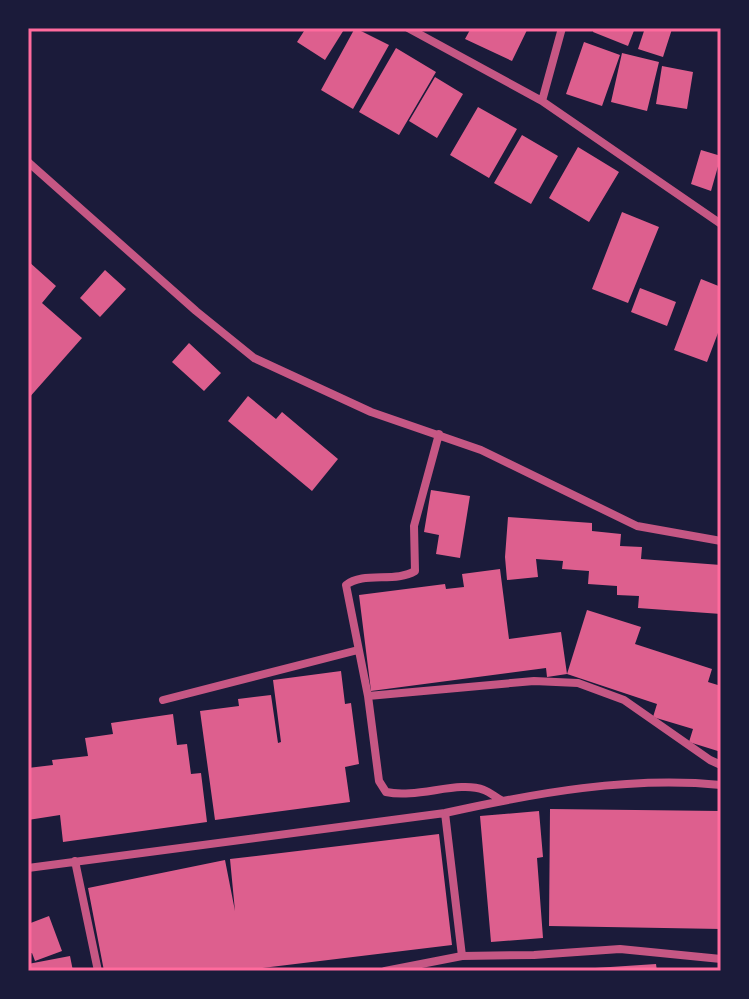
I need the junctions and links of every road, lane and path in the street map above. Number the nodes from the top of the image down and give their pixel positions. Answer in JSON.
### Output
{"nodes":[{"id":1,"x":408,"y":28,"type":"edge"},
{"id":2,"x":562,"y":28,"type":"edge"},
{"id":3,"x":542,"y":101,"type":"junction"},
{"id":4,"x":28,"y":162,"type":"edge"},
{"id":5,"x":721,"y":224,"type":"edge"},
{"id":6,"x":439,"y":434,"type":"junction"},
{"id":7,"x":721,"y":541,"type":"edge"},
{"id":8,"x":358,"y":650,"type":"junction"},
{"id":9,"x":368,"y":696,"type":"junction"},
{"id":10,"x":163,"y":700,"type":"dead end"},
{"id":11,"x":721,"y":765,"type":"edge"},
{"id":12,"x":721,"y":785,"type":"edge"},
{"id":13,"x":501,"y":800,"type":"junction"},
{"id":14,"x":445,"y":813,"type":"junction"},
{"id":15,"x":75,"y":861,"type":"junction"},
{"id":16,"x":28,"y":868,"type":"edge"},
{"id":17,"x":462,"y":956,"type":"junction"},
{"id":18,"x":721,"y":959,"type":"edge"},
{"id":19,"x":98,"y":971,"type":"edge"},
{"id":20,"x":385,"y":971,"type":"edge"}],
"edges":[{"from":1,"to":3,"type":"street"},
{"from":2,"to":3,"type":"street"},
{"from":3,"to":5,"type":"street"},
{"from":4,"to":6,"type":"street"},
{"from":6,"to":7,"type":"street"},
{"from":6,"to":8,"type":"street"},
{"from":8,"to":9,"type":"street"},
{"from":8,"to":10,"type":"street"},
{"from":9,"to":11,"type":"street"},
{"from":9,"to":13,"type":"street"},
{"from":12,"to":13,"type":"street"},
{"from":13,"to":14,"type":"street"},
{"from":14,"to":15,"type":"street"},
{"from":14,"to":17,"type":"street"},
{"from":15,"to":16,"type":"street"},
{"from":15,"to":19,"type":"street"},
{"from":17,"to":18,"type":"street"},
{"from":17,"to":20,"type":"street"}]}
